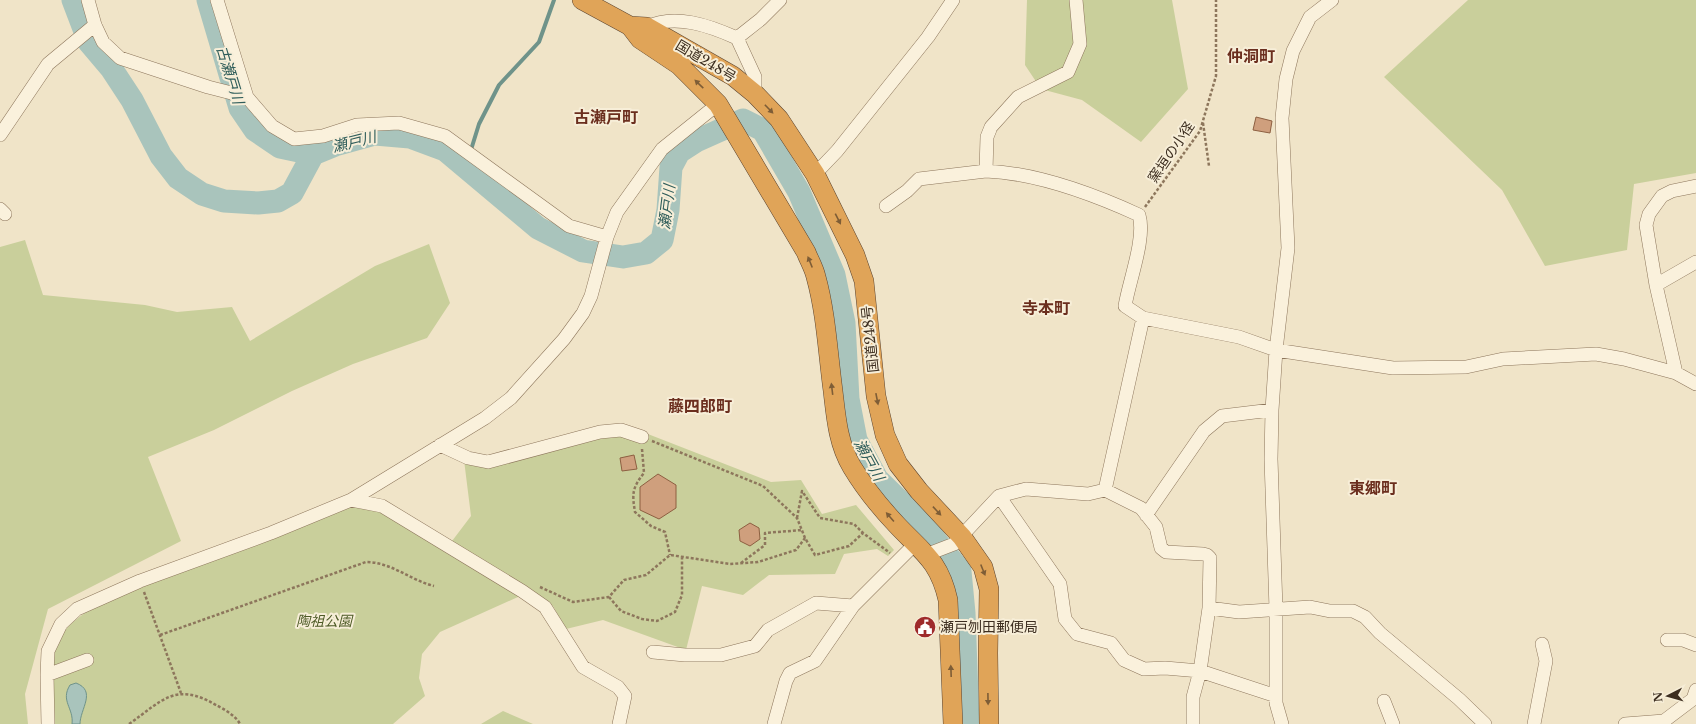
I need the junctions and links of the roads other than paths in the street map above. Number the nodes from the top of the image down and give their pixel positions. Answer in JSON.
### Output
{"nodes":[{"id":1,"x":88,"y":0,"type":"edge"},
{"id":2,"x":217,"y":0,"type":"edge"},
{"id":3,"x":582,"y":0,"type":"edge"},
{"id":4,"x":780,"y":0,"type":"edge"},
{"id":5,"x":953,"y":0,"type":"edge"},
{"id":6,"x":1076,"y":0,"type":"edge"},
{"id":7,"x":1332,"y":0,"type":"edge"},
{"id":8,"x":94,"y":26,"type":"junction"},
{"id":9,"x":639,"y":27,"type":"junction"},
{"id":10,"x":737,"y":38,"type":"junction"},
{"id":11,"x":755,"y":94,"type":"junction"},
{"id":12,"x":241,"y":95,"type":"junction"},
{"id":13,"x":721,"y":109,"type":"junction"},
{"id":14,"x":0,"y":135,"type":"edge"},
{"id":15,"x":986,"y":171,"type":"junction"},
{"id":16,"x":815,"y":174,"type":"junction"},
{"id":17,"x":1696,"y":186,"type":"edge"},
{"id":18,"x":886,"y":206,"type":"dead end"},
{"id":19,"x":607,"y":240,"type":"junction"},
{"id":20,"x":1696,"y":263,"type":"edge"},
{"id":21,"x":1656,"y":285,"type":"junction"},
{"id":22,"x":1143,"y":318,"type":"junction"},
{"id":23,"x":1276,"y":350,"type":"junction"},
{"id":24,"x":1676,"y":373,"type":"junction"},
{"id":25,"x":1696,"y":384,"type":"edge"},
{"id":26,"x":1272,"y":410,"type":"junction"},
{"id":27,"x":642,"y":437,"type":"road end"},
{"id":28,"x":440,"y":445,"type":"junction"},
{"id":29,"x":1104,"y":490,"type":"junction"},
{"id":30,"x":999,"y":496,"type":"junction"},
{"id":31,"x":351,"y":500,"type":"junction"},
{"id":32,"x":1146,"y":515,"type":"junction"},
{"id":33,"x":958,"y":541,"type":"junction"},
{"id":34,"x":925,"y":550,"type":"junction"},
{"id":35,"x":853,"y":606,"type":"junction"},
{"id":36,"x":1208,"y":608,"type":"junction"},
{"id":37,"x":1276,"y":609,"type":"junction"},
{"id":38,"x":1667,"y":640,"type":"dead end"},
{"id":39,"x":1542,"y":644,"type":"dead end"},
{"id":40,"x":1696,"y":645,"type":"edge"},
{"id":41,"x":653,"y":652,"type":"dead end"},
{"id":42,"x":87,"y":660,"type":"dead end"},
{"id":43,"x":1200,"y":671,"type":"junction"},
{"id":44,"x":46,"y":674,"type":"junction"},
{"id":45,"x":1696,"y":690,"type":"edge"},
{"id":46,"x":1276,"y":696,"type":"junction"},
{"id":47,"x":1384,"y":701,"type":"dead end"},
{"id":48,"x":48,"y":724,"type":"edge"},
{"id":49,"x":619,"y":724,"type":"edge"},
{"id":50,"x":774,"y":724,"type":"edge"},
{"id":51,"x":953,"y":724,"type":"edge"},
{"id":52,"x":989,"y":724,"type":"edge"},
{"id":53,"x":1193,"y":724,"type":"edge"},
{"id":54,"x":1282,"y":724,"type":"edge"},
{"id":55,"x":1393,"y":724,"type":"edge"},
{"id":56,"x":1485,"y":724,"type":"edge"},
{"id":57,"x":1534,"y":724,"type":"edge"},
{"id":58,"x":1625,"y":724,"type":"edge"}],
"edges":[{"from":1,"to":8,"type":"street"},
{"from":2,"to":12,"type":"street"},
{"from":3,"to":9,"type":"highway","name":"国道248号"},
{"from":4,"to":10,"type":"street"},
{"from":5,"to":16,"type":"street"},
{"from":6,"to":15,"type":"street"},
{"from":7,"to":23,"type":"street"},
{"from":8,"to":12,"type":"street"},
{"from":8,"to":14,"type":"street"},
{"from":9,"to":10,"type":"street"},
{"from":9,"to":11,"type":"highway","name":"国道248号"},
{"from":13,"to":9,"type":"highway","name":"国道248号","one_way":true},
{"from":10,"to":11,"type":"street"},
{"from":11,"to":16,"type":"highway","name":"国道248号","one_way":true},
{"from":12,"to":19,"type":"street"},
{"from":13,"to":19,"type":"street"},
{"from":34,"to":13,"type":"highway","name":"国道248号","one_way":true},
{"from":15,"to":18,"type":"street"},
{"from":15,"to":22,"type":"street"},
{"from":16,"to":33,"type":"highway","name":"国道248号","one_way":true},
{"from":17,"to":21,"type":"street"},
{"from":19,"to":28,"type":"street"},
{"from":20,"to":21,"type":"street"},
{"from":21,"to":24,"type":"street"},
{"from":22,"to":23,"type":"street"},
{"from":22,"to":29,"type":"street"},
{"from":23,"to":24,"type":"street"},
{"from":23,"to":26,"type":"street"},
{"from":24,"to":25,"type":"street"},
{"from":26,"to":32,"type":"street"},
{"from":26,"to":37,"type":"street"},
{"from":27,"to":28,"type":"street"},
{"from":28,"to":31,"type":"street"},
{"from":29,"to":30,"type":"street"},
{"from":29,"to":32,"type":"street"},
{"from":30,"to":33,"type":"street"},
{"from":30,"to":43,"type":"street"},
{"from":31,"to":44,"type":"street"},
{"from":31,"to":49,"type":"street"},
{"from":32,"to":36,"type":"street"},
{"from":33,"to":34,"type":"street"},
{"from":33,"to":52,"type":"highway","name":"国道248号","one_way":true},
{"from":34,"to":35,"type":"street"},
{"from":51,"to":34,"type":"highway","name":"国道248号","one_way":true},
{"from":35,"to":41,"type":"street"},
{"from":35,"to":50,"type":"street"},
{"from":36,"to":37,"type":"street"},
{"from":36,"to":43,"type":"street"},
{"from":37,"to":46,"type":"street"},
{"from":37,"to":56,"type":"street"},
{"from":38,"to":40,"type":"street"},
{"from":39,"to":57,"type":"street"},
{"from":42,"to":44,"type":"street"},
{"from":43,"to":46,"type":"street"},
{"from":43,"to":53,"type":"street"},
{"from":44,"to":48,"type":"street"},
{"from":45,"to":58,"type":"street"},
{"from":46,"to":54,"type":"street"},
{"from":47,"to":55,"type":"street"}]}
